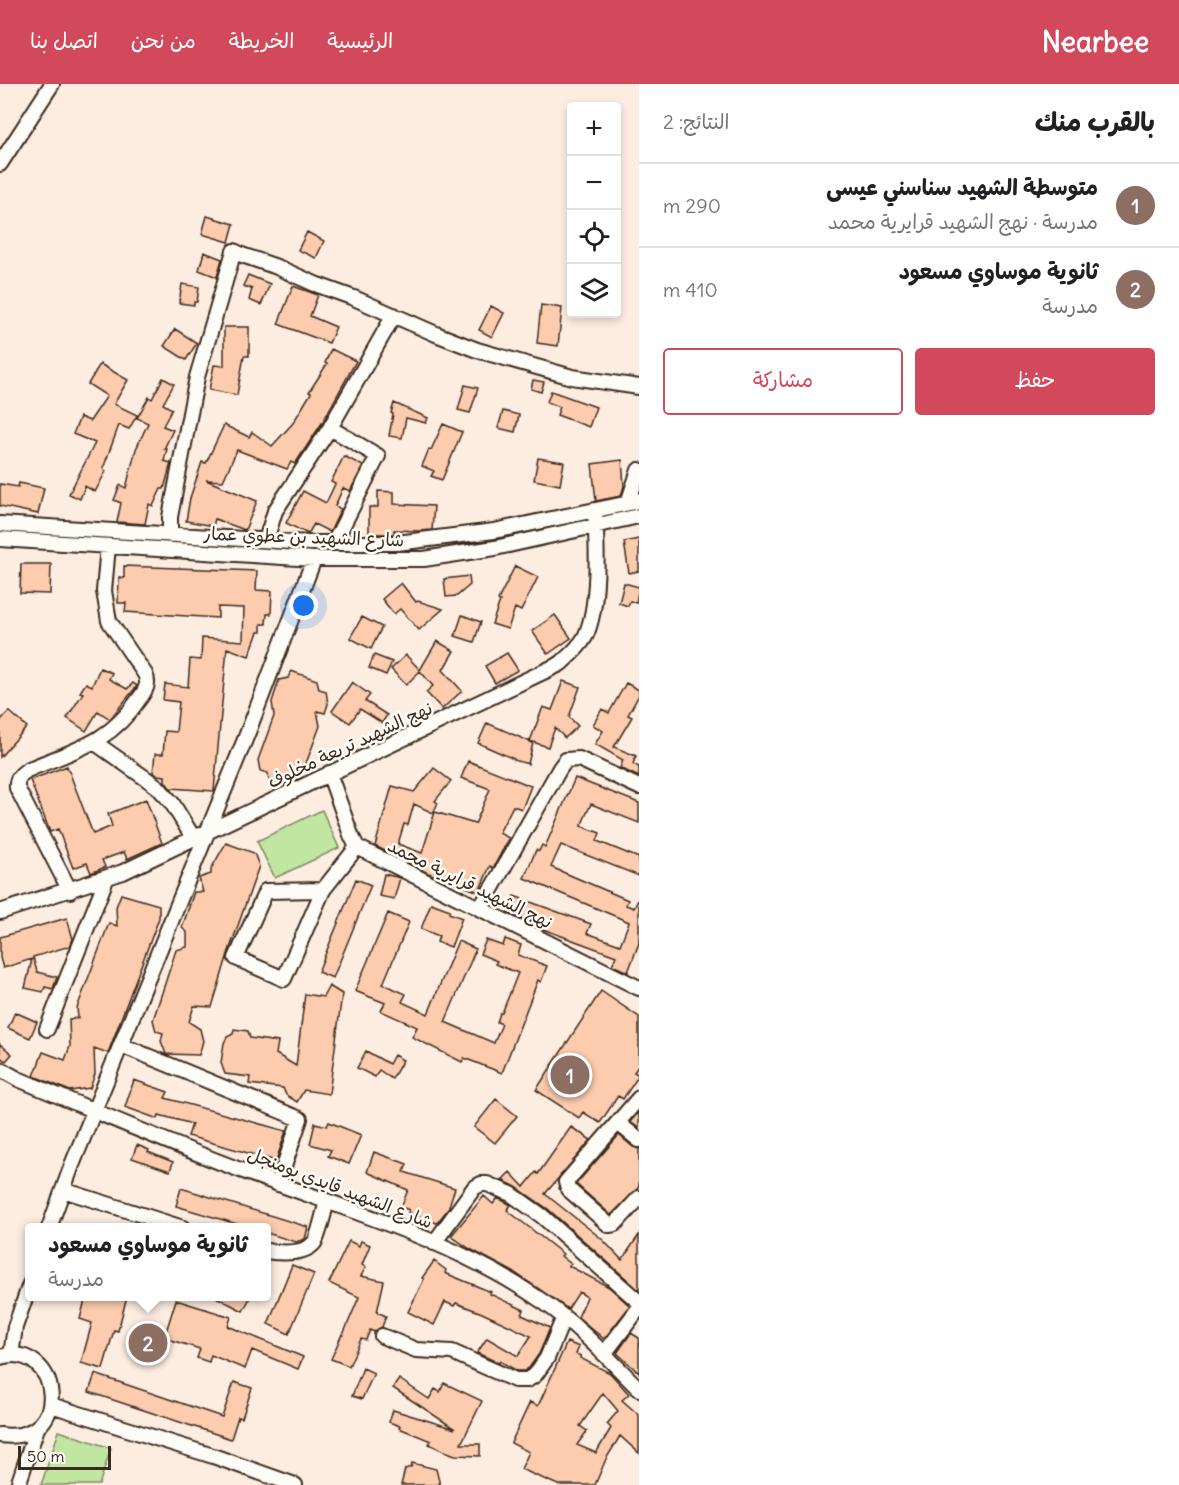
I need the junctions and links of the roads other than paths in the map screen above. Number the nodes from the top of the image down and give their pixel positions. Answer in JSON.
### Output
{"nodes":[{"id":1,"x":52,"y":84,"type":"edge"},
{"id":2,"x":0,"y":164,"type":"edge"},
{"id":3,"x":394,"y":315,"type":"junction"},
{"id":4,"x":639,"y":387,"type":"edge"},
{"id":5,"x":330,"y":428,"type":"junction"},
{"id":6,"x":639,"y":470,"type":"edge"},
{"id":7,"x":634,"y":502,"type":"edge"},
{"id":8,"x":596,"y":511,"type":"junction"},
{"id":9,"x":639,"y":516,"type":"edge"},
{"id":10,"x":0,"y":524,"type":"edge"},
{"id":11,"x":596,"y":527,"type":"junction"},
{"id":12,"x":170,"y":535,"type":"junction"},
{"id":13,"x":0,"y":539,"type":"edge"},
{"id":14,"x":266,"y":540,"type":"junction"},
{"id":15,"x":334,"y":543,"type":"junction"},
{"id":16,"x":108,"y":546,"type":"junction"},
{"id":17,"x":314,"y":559,"type":"junction"},
{"id":18,"x":94,"y":742,"type":"junction"},
{"id":19,"x":329,"y":773,"type":"junction"},
{"id":20,"x":639,"y":788,"type":"edge"},
{"id":21,"x":201,"y":836,"type":"junction"},
{"id":22,"x":357,"y":847,"type":"junction"},
{"id":23,"x":107,"y":877,"type":"junction"},
{"id":24,"x":324,"y":890,"type":"junction"},
{"id":25,"x":70,"y":891,"type":"junction"},
{"id":26,"x":480,"y":909,"type":"junction"},
{"id":27,"x":0,"y":912,"type":"edge"},
{"id":28,"x":637,"y":983,"type":"edge"},
{"id":29,"x":47,"y":1029,"type":"dead end"},
{"id":30,"x":121,"y":1045,"type":"junction"},
{"id":31,"x":0,"y":1069,"type":"edge"},
{"id":32,"x":639,"y":1098,"type":"edge"},
{"id":33,"x":94,"y":1110,"type":"junction"},
{"id":34,"x":618,"y":1123,"type":"junction"},
{"id":35,"x":639,"y":1140,"type":"edge"},
{"id":36,"x":278,"y":1184,"type":"junction"},
{"id":37,"x":63,"y":1190,"type":"junction"},
{"id":38,"x":639,"y":1198,"type":"edge"},
{"id":39,"x":327,"y":1201,"type":"junction"},
{"id":40,"x":51,"y":1223,"type":"edge"},
{"id":41,"x":170,"y":1223,"type":"edge"},
{"id":42,"x":434,"y":1243,"type":"junction"},
{"id":43,"x":271,"y":1251,"type":"edge"},
{"id":44,"x":25,"y":1298,"type":"edge"},
{"id":45,"x":639,"y":1302,"type":"edge"},
{"id":46,"x":639,"y":1308,"type":"edge"},
{"id":47,"x":564,"y":1317,"type":"junction"},
{"id":48,"x":382,"y":1336,"type":"dead end"},
{"id":49,"x":604,"y":1354,"type":"junction"},
{"id":50,"x":6,"y":1356,"type":"edge"},
{"id":51,"x":639,"y":1389,"type":"edge"},
{"id":52,"x":51,"y":1405,"type":"junction"},
{"id":53,"x":37,"y":1428,"type":"junction"},
{"id":54,"x":0,"y":1435,"type":"edge"},
{"id":55,"x":18,"y":1485,"type":"edge"},
{"id":56,"x":295,"y":1485,"type":"edge"}],
"edges":[{"from":1,"to":2,"type":"street"},
{"from":3,"to":4,"type":"street"},
{"from":3,"to":5,"type":"street"},
{"from":3,"to":12,"type":"street"},
{"from":5,"to":14,"type":"street"},
{"from":5,"to":15,"type":"street"},
{"from":6,"to":7,"type":"street"},
{"from":7,"to":8,"type":"street","name":"شارع الشهيد بن عطوي عمار"},
{"from":8,"to":11,"type":"street","name":"نهج الشهيد تريعة مخلوف"},
{"from":8,"to":15,"type":"street","name":"شارع الشهيد بن عطوي عمار"},
{"from":9,"to":11,"type":"street","name":"شارع الشهيد بن عطوي عمار"},
{"from":10,"to":12,"type":"street","name":"شارع الشهيد بن عطوي عمار"},
{"from":11,"to":17,"type":"street","name":"شارع الشهيد بن عطوي عمار"},
{"from":11,"to":19,"type":"street","name":"نهج الشهيد تريعة مخلوف"},
{"from":12,"to":14,"type":"street","name":"شارع الشهيد بن عطوي عمار"},
{"from":13,"to":16,"type":"street","name":"شارع الشهيد بن عطوي عمار"},
{"from":14,"to":15,"type":"street","name":"شارع الشهيد بن عطوي عمار"},
{"from":16,"to":17,"type":"street","name":"شارع الشهيد بن عطوي عمار"},
{"from":16,"to":18,"type":"street"},
{"from":17,"to":21,"type":"street"},
{"from":18,"to":21,"type":"street"},
{"from":18,"to":25,"type":"street"},
{"from":19,"to":21,"type":"street","name":"نهج الشهيد تريعة مخلوف"},
{"from":19,"to":22,"type":"street"},
{"from":20,"to":26,"type":"street"},
{"from":21,"to":23,"type":"street","name":"نهج الشهيد تريعة مخلوف"},
{"from":21,"to":30,"type":"street"},
{"from":22,"to":24,"type":"street"},
{"from":22,"to":26,"type":"street","name":"نهج الشهيد قرايرية محمد"},
{"from":23,"to":25,"type":"street","name":"نهج الشهيد تريعة مخلوف"},
{"from":23,"to":29,"type":"street"},
{"from":24,"to":24,"type":"street"},
{"from":25,"to":27,"type":"street","name":"نهج الشهيد تريعة مخلوف"},
{"from":26,"to":28,"type":"street","name":"نهج الشهيد قرايرية محمد"},
{"from":30,"to":33,"type":"street"},
{"from":30,"to":36,"type":"street"},
{"from":31,"to":33,"type":"street","name":"شارع الشهيد قايدي بومنجل"},
{"from":32,"to":34,"type":"street"},
{"from":33,"to":36,"type":"street","name":"شارع الشهيد قايدي بومنجل"},
{"from":33,"to":37,"type":"street"},
{"from":34,"to":35,"type":"street"},
{"from":34,"to":38,"type":"street"},
{"from":36,"to":39,"type":"street","name":"شارع الشهيد قايدي بومنجل"},
{"from":37,"to":40,"type":"street"},
{"from":37,"to":41,"type":"street"},
{"from":39,"to":42,"type":"street","name":"شارع الشهيد قايدي بومنجل"},
{"from":39,"to":43,"type":"street"},
{"from":42,"to":45,"type":"street"},
{"from":42,"to":47,"type":"street","name":"شارع الشهيد قايدي بومنجل"},
{"from":44,"to":50,"type":"street"},
{"from":46,"to":49,"type":"street"},
{"from":47,"to":48,"type":"street"},
{"from":47,"to":49,"type":"street","name":"شارع الشهيد قايدي بومنجل"},
{"from":49,"to":51,"type":"street","name":"شارع الشهيد قايدي بومنجل"},
{"from":50,"to":52,"type":"street"},
{"from":52,"to":53,"type":"street"},
{"from":52,"to":56,"type":"street"},
{"from":53,"to":54,"type":"street"},
{"from":53,"to":55,"type":"street"}]}
